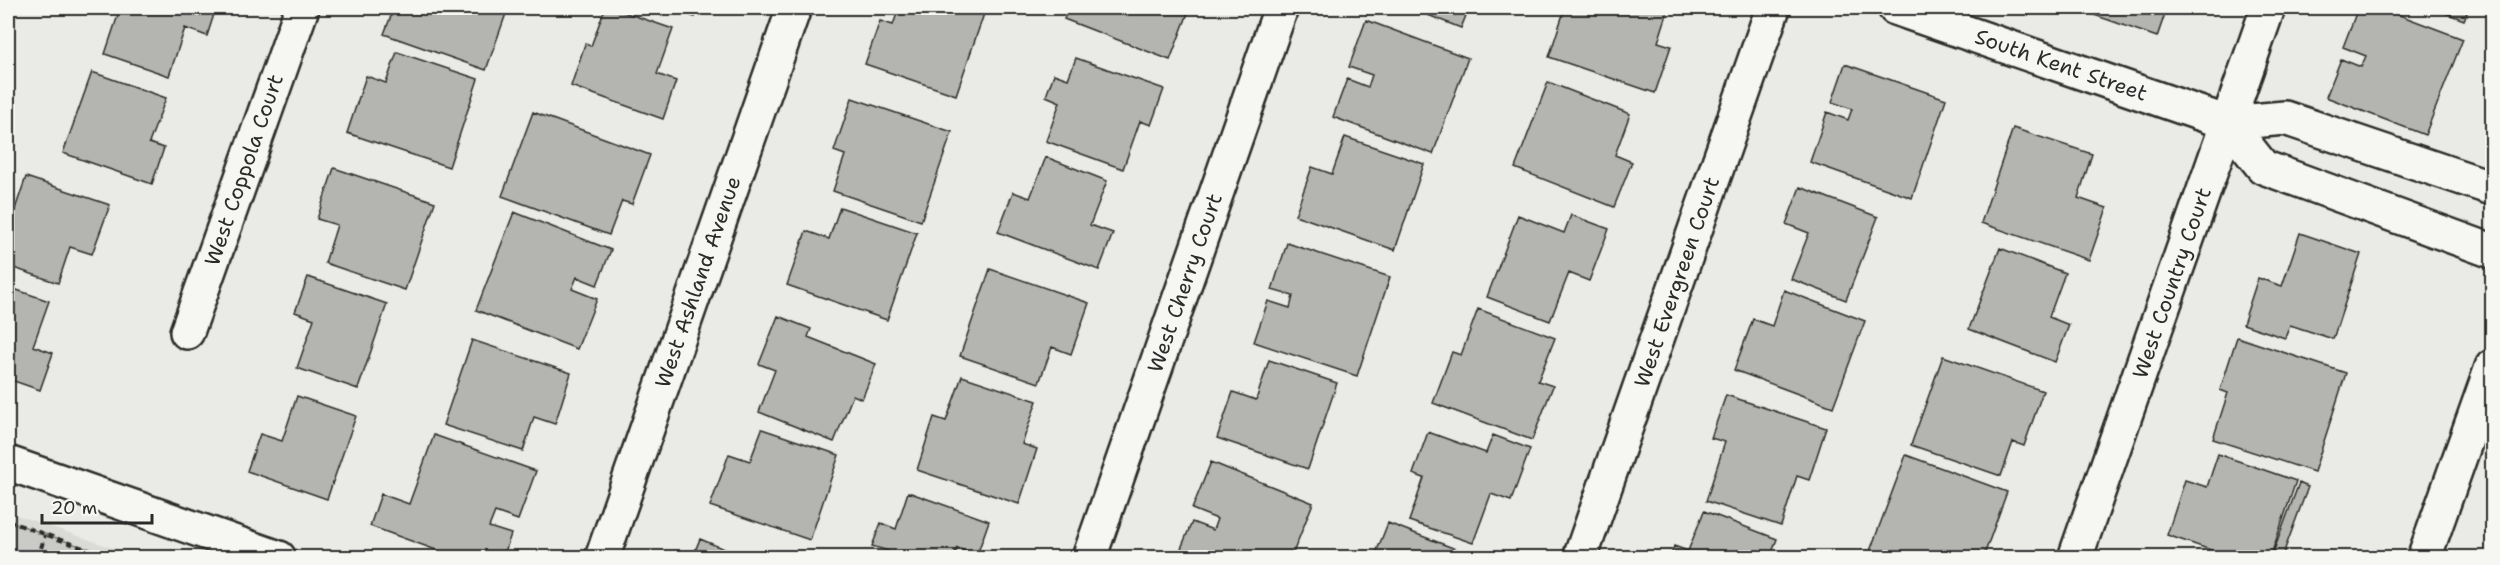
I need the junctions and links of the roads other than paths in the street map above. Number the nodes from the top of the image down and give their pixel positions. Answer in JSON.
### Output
{"nodes":[{"id":1,"x":302,"y":8,"type":"edge"},
{"id":2,"x":794,"y":8,"type":"edge"},
{"id":3,"x":1281,"y":8,"type":"edge"},
{"id":4,"x":1773,"y":8,"type":"edge"},
{"id":5,"x":1895,"y":8,"type":"edge"},
{"id":6,"x":2268,"y":8,"type":"edge"},
{"id":7,"x":2228,"y":123,"type":"junction"},
{"id":8,"x":2493,"y":188,"type":"edge"},
{"id":9,"x":2493,"y":251,"type":"edge"},
{"id":10,"x":187,"y":332,"type":"dead end"},
{"id":11,"x":2493,"y":367,"type":"edge"},
{"id":12,"x":8,"y":463,"type":"edge"},
{"id":13,"x":279,"y":558,"type":"edge"},
{"id":14,"x":602,"y":558,"type":"edge"},
{"id":15,"x":1089,"y":558,"type":"edge"},
{"id":16,"x":1580,"y":558,"type":"edge"},
{"id":17,"x":2075,"y":558,"type":"edge"},
{"id":18,"x":2424,"y":558,"type":"edge"}],
"edges":[{"from":1,"to":10,"type":"street","name":"West Coppola Court"},
{"from":2,"to":14,"type":"street","name":"West Ashland Avenue"},
{"from":3,"to":15,"type":"street","name":"West Cherry Court"},
{"from":4,"to":16,"type":"street","name":"West Evergreen Court"},
{"from":5,"to":7,"type":"street","name":"South Kent Street"},
{"from":6,"to":7,"type":"street","name":"West Country Court"},
{"from":7,"to":8,"type":"street","name":"South Kent Street"},
{"from":7,"to":9,"type":"street"},
{"from":7,"to":17,"type":"street","name":"West Country Court"},
{"from":11,"to":18,"type":"street"},
{"from":12,"to":13,"type":"street"}]}
